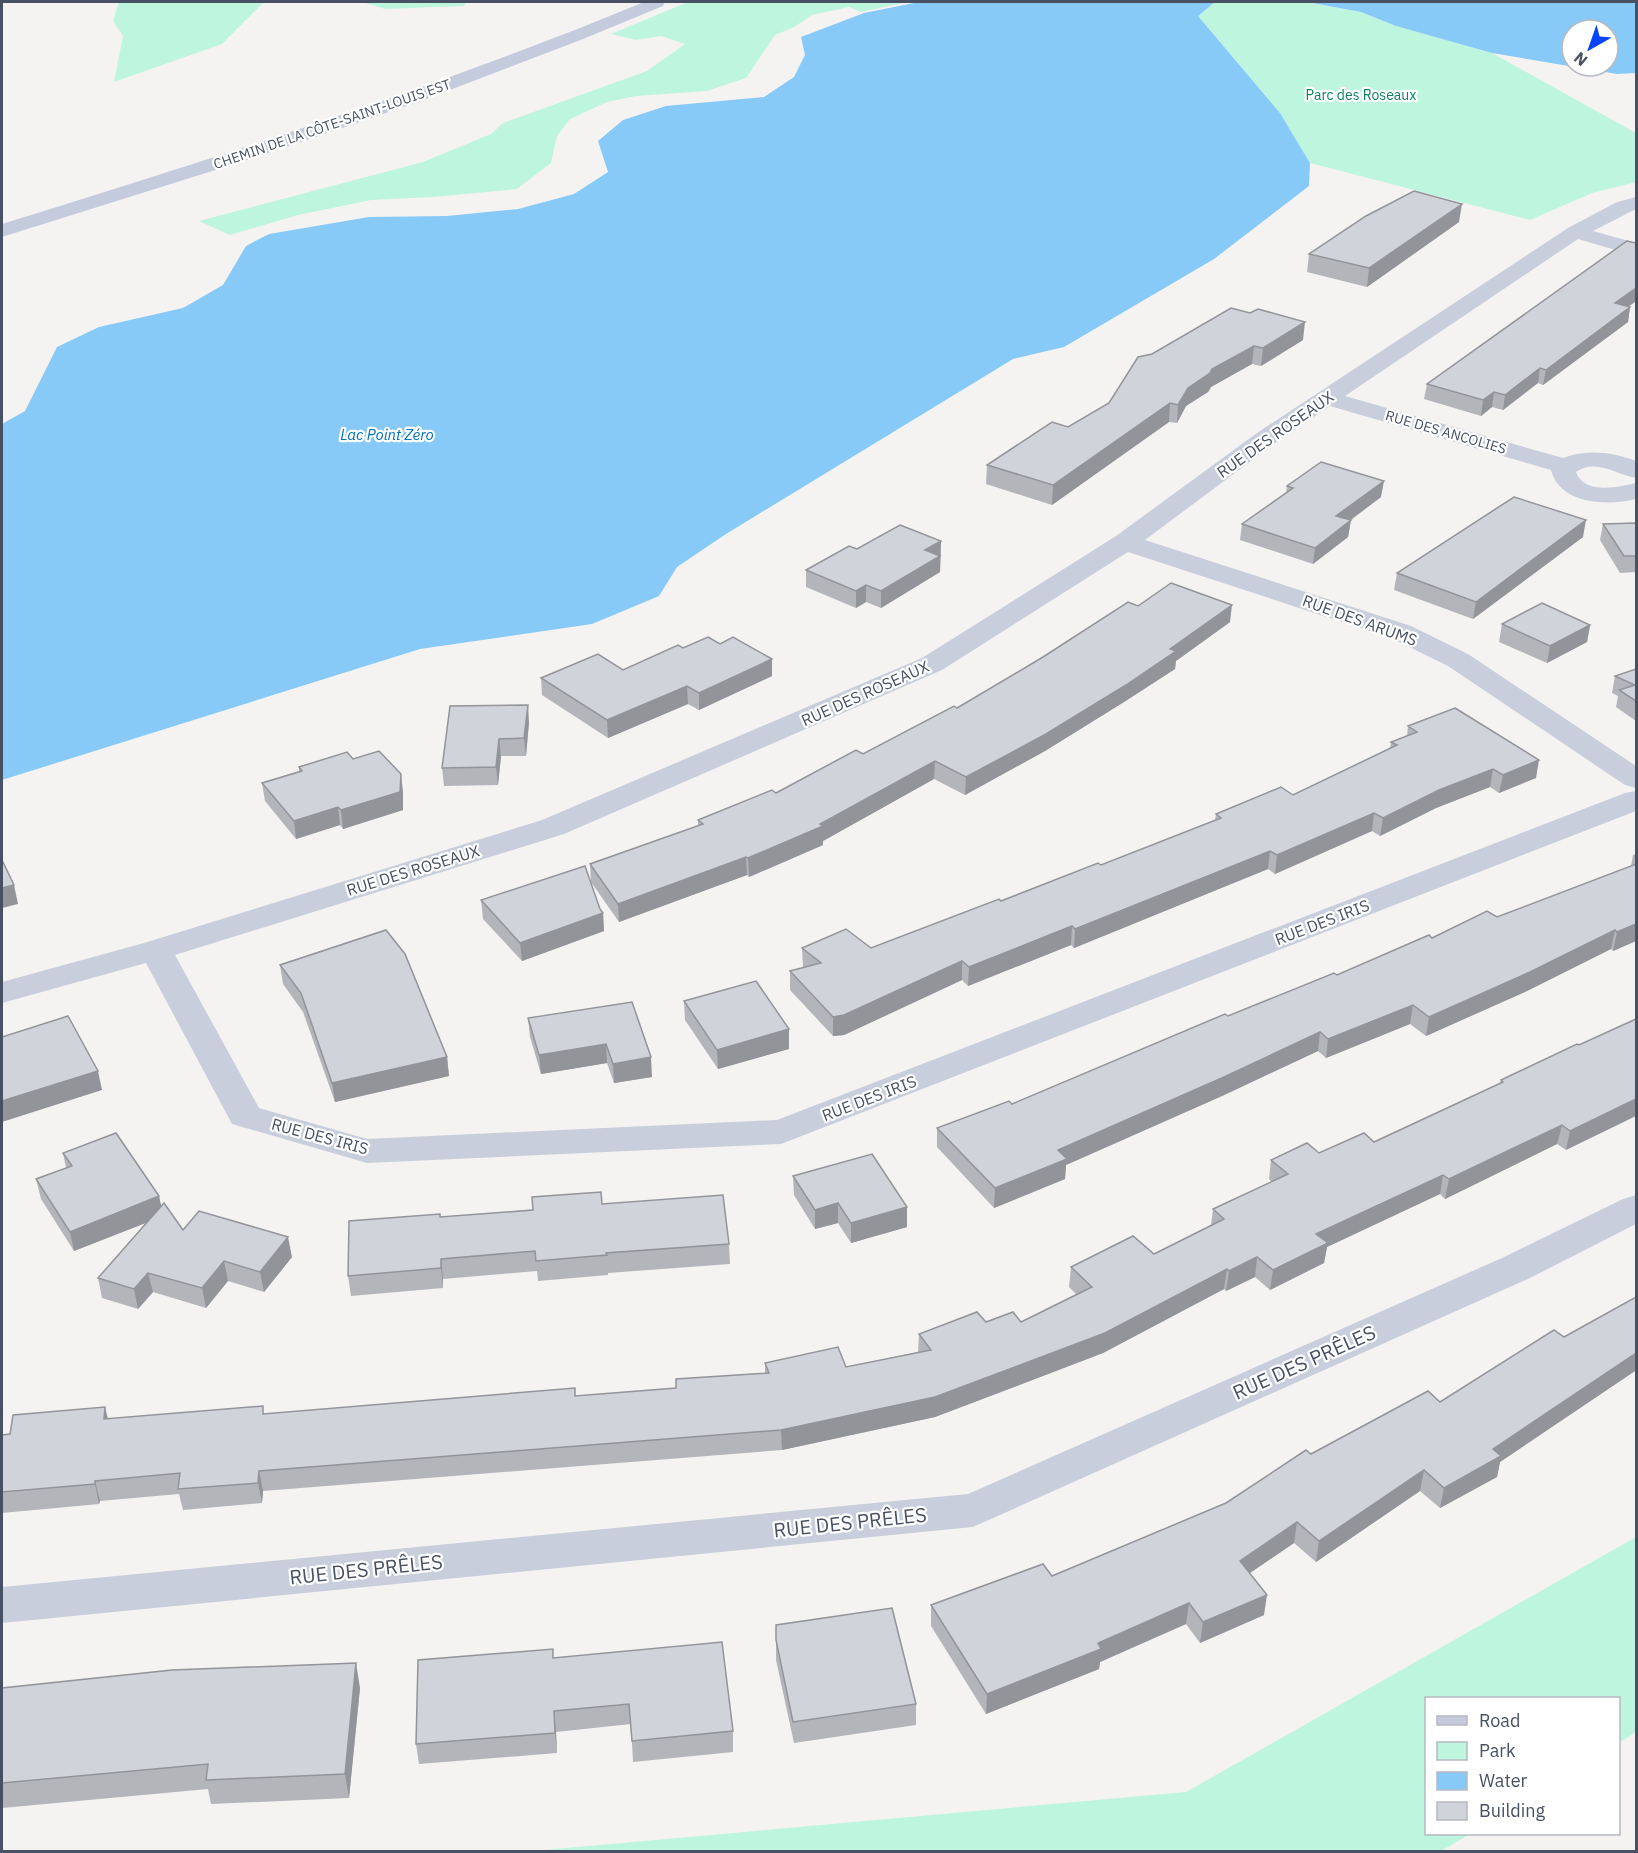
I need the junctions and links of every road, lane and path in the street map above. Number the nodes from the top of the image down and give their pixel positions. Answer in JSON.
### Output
{"nodes":[{"id":1,"x":657,"y":2,"type":"edge"},
{"id":2,"x":1636,"y":203,"type":"edge"},
{"id":3,"x":2,"y":231,"type":"edge"},
{"id":4,"x":1575,"y":232,"type":"junction"},
{"id":5,"x":1636,"y":250,"type":"edge"},
{"id":6,"x":1327,"y":398,"type":"junction"},
{"id":7,"x":1566,"y":467,"type":"junction"},
{"id":8,"x":1636,"y":471,"type":"edge"},
{"id":9,"x":1636,"y":491,"type":"edge"},
{"id":10,"x":1125,"y":542,"type":"junction"},
{"id":11,"x":1636,"y":779,"type":"edge"},
{"id":12,"x":1636,"y":800,"type":"edge"},
{"id":13,"x":156,"y":950,"type":"junction"},
{"id":14,"x":2,"y":993,"type":"edge"},
{"id":15,"x":1636,"y":1208,"type":"edge"},
{"id":16,"x":2,"y":1605,"type":"edge"}],
"edges":[{"from":1,"to":3,"type":"street","name":"CHEMIN DE LA CÔTE-SAINT-LOUIS EST"},
{"from":2,"to":4,"type":"street","name":"RUE DES ROSEAUX"},
{"from":4,"to":5,"type":"street"},
{"from":4,"to":6,"type":"street","name":"RUE DES ROSEAUX"},
{"from":6,"to":7,"type":"street","name":"RUE DES ANCOLIES"},
{"from":6,"to":10,"type":"street","name":"RUE DES ROSEAUX"},
{"from":7,"to":8,"type":"street","name":"RUE DES ANCOLIES"},
{"from":7,"to":9,"type":"street"},
{"from":10,"to":11,"type":"street","name":"RUE DES ARUMS"},
{"from":10,"to":13,"type":"street","name":"RUE DES ROSEAUX"},
{"from":12,"to":13,"type":"street","name":"RUE DES IRIS"},
{"from":13,"to":14,"type":"street","name":"RUE DES ROSEAUX"},
{"from":15,"to":16,"type":"street","name":"RUE DES PRÊLES"}]}
